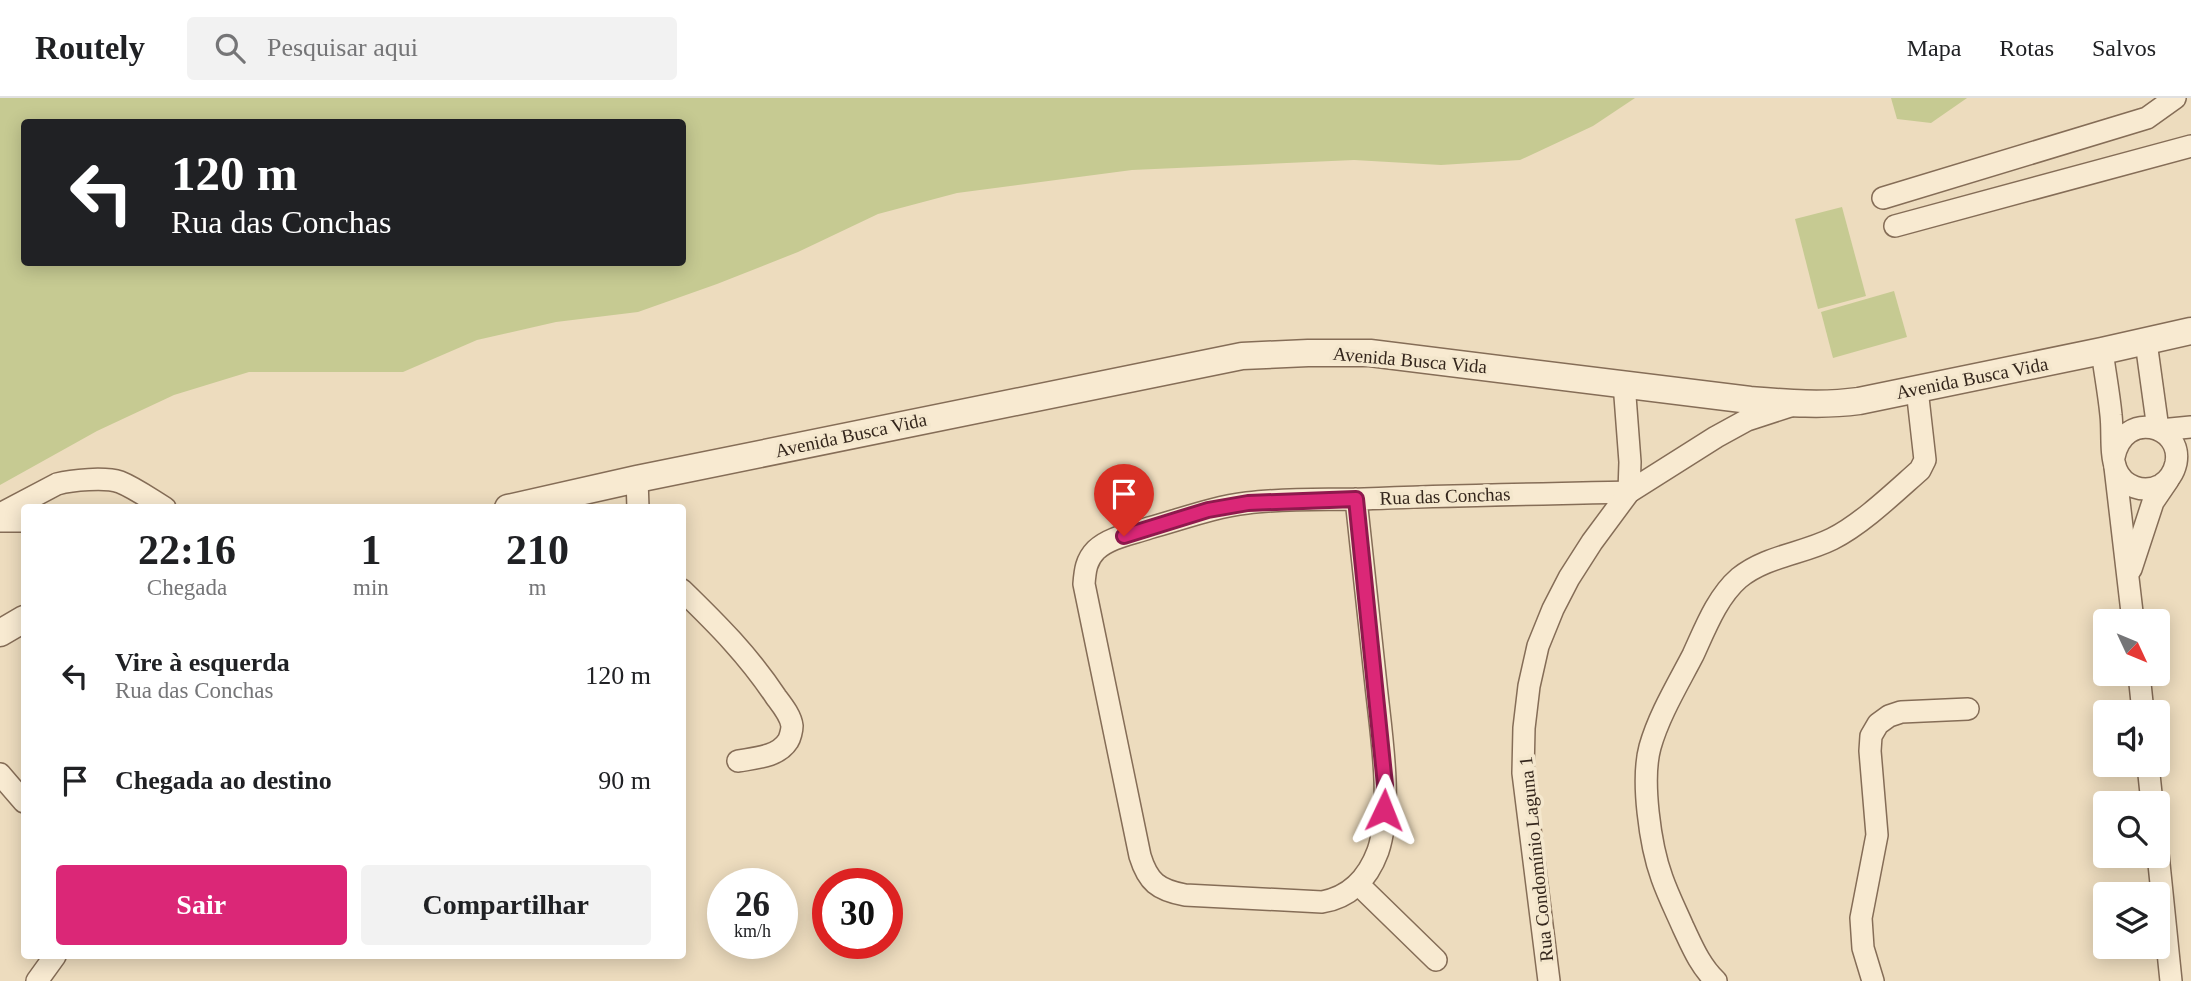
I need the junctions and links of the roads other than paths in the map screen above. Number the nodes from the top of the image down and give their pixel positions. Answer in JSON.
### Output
{"nodes":[{"id":1,"x":2175,"y":98,"type":"edge"},
{"id":2,"x":2147,"y":118,"type":"junction"},
{"id":3,"x":2191,"y":146,"type":"edge"},
{"id":4,"x":2158,"y":155,"type":"junction"},
{"id":5,"x":1883,"y":198,"type":"dead end"},
{"id":6,"x":1895,"y":226,"type":"dead end"},
{"id":7,"x":2191,"y":331,"type":"edge"},
{"id":8,"x":2146,"y":342,"type":"junction"},
{"id":9,"x":2102,"y":351,"type":"junction"},
{"id":10,"x":1624,"y":383,"type":"junction"},
{"id":11,"x":1917,"y":389,"type":"junction"},
{"id":12,"x":1796,"y":404,"type":"junction"},
{"id":13,"x":2191,"y":427,"type":"edge"},
{"id":14,"x":2159,"y":430,"type":"junction"},
{"id":15,"x":2191,"y":453,"type":"edge"},
{"id":16,"x":2115,"y":462,"type":"junction"},
{"id":17,"x":2171,"y":475,"type":"junction"},
{"id":18,"x":637,"y":479,"type":"junction"},
{"id":19,"x":1629,"y":492,"type":"junction"},
{"id":20,"x":1356,"y":499,"type":"junction"},
{"id":21,"x":158,"y":504,"type":"edge"},
{"id":22,"x":526,"y":504,"type":"edge"},
{"id":23,"x":638,"y":504,"type":"edge"},
{"id":24,"x":0,"y":514,"type":"edge"},
{"id":25,"x":0,"y":521,"type":"edge"},
{"id":26,"x":21,"y":521,"type":"edge"},
{"id":27,"x":2128,"y":577,"type":"junction"},
{"id":28,"x":686,"y":594,"type":"edge"},
{"id":29,"x":2132,"y":609,"type":"edge"},
{"id":30,"x":21,"y":622,"type":"edge"},
{"id":31,"x":0,"y":633,"type":"edge"},
{"id":32,"x":1968,"y":709,"type":"dead end"},
{"id":33,"x":738,"y":761,"type":"dead end"},
{"id":34,"x":0,"y":774,"type":"edge"},
{"id":35,"x":21,"y":798,"type":"edge"},
{"id":36,"x":2159,"y":868,"type":"edge"},
{"id":37,"x":1360,"y":885,"type":"junction"},
{"id":38,"x":53,"y":959,"type":"edge"},
{"id":39,"x":1436,"y":960,"type":"dead end"},
{"id":40,"x":37,"y":981,"type":"edge"},
{"id":41,"x":1549,"y":981,"type":"edge"},
{"id":42,"x":1716,"y":981,"type":"edge"},
{"id":43,"x":1873,"y":981,"type":"edge"},
{"id":44,"x":2171,"y":981,"type":"edge"}],
"edges":[{"from":1,"to":2,"type":"street"},
{"from":2,"to":4,"type":"street"},
{"from":2,"to":5,"type":"street"},
{"from":3,"to":4,"type":"street"},
{"from":4,"to":6,"type":"street"},
{"from":7,"to":8,"type":"street","name":"Avenida Busca Vida"},
{"from":8,"to":9,"type":"street","name":"Avenida Busca Vida"},
{"from":8,"to":14,"type":"street"},
{"from":9,"to":11,"type":"street","name":"Avenida Busca Vida"},
{"from":9,"to":16,"type":"street"},
{"from":10,"to":12,"type":"street","name":"Avenida Busca Vida"},
{"from":10,"to":18,"type":"street","name":"Avenida Busca Vida"},
{"from":10,"to":19,"type":"street"},
{"from":11,"to":12,"type":"street","name":"Avenida Busca Vida"},
{"from":11,"to":42,"type":"street"},
{"from":12,"to":19,"type":"street","name":"Rua Condomínio Laguna 1"},
{"from":13,"to":14,"type":"street"},
{"from":14,"to":16,"type":"street"},
{"from":14,"to":17,"type":"street"},
{"from":15,"to":17,"type":"street"},
{"from":16,"to":17,"type":"street"},
{"from":16,"to":27,"type":"street"},
{"from":17,"to":27,"type":"street"},
{"from":18,"to":22,"type":"street","name":"Avenida Busca Vida"},
{"from":18,"to":23,"type":"street"},
{"from":19,"to":20,"type":"street","name":"Rua das Conchas"},
{"from":19,"to":41,"type":"street","name":"Rua Condomínio Laguna 1"},
{"from":20,"to":37,"type":"street"},
{"from":20,"to":37,"type":"street","name":"Rua das Conchas"},
{"from":21,"to":24,"type":"street"},
{"from":25,"to":26,"type":"street"},
{"from":27,"to":29,"type":"street"},
{"from":28,"to":33,"type":"street"},
{"from":30,"to":31,"type":"street"},
{"from":32,"to":43,"type":"street"},
{"from":34,"to":35,"type":"street"},
{"from":36,"to":44,"type":"street"},
{"from":37,"to":39,"type":"street"},
{"from":38,"to":40,"type":"street"}]}
